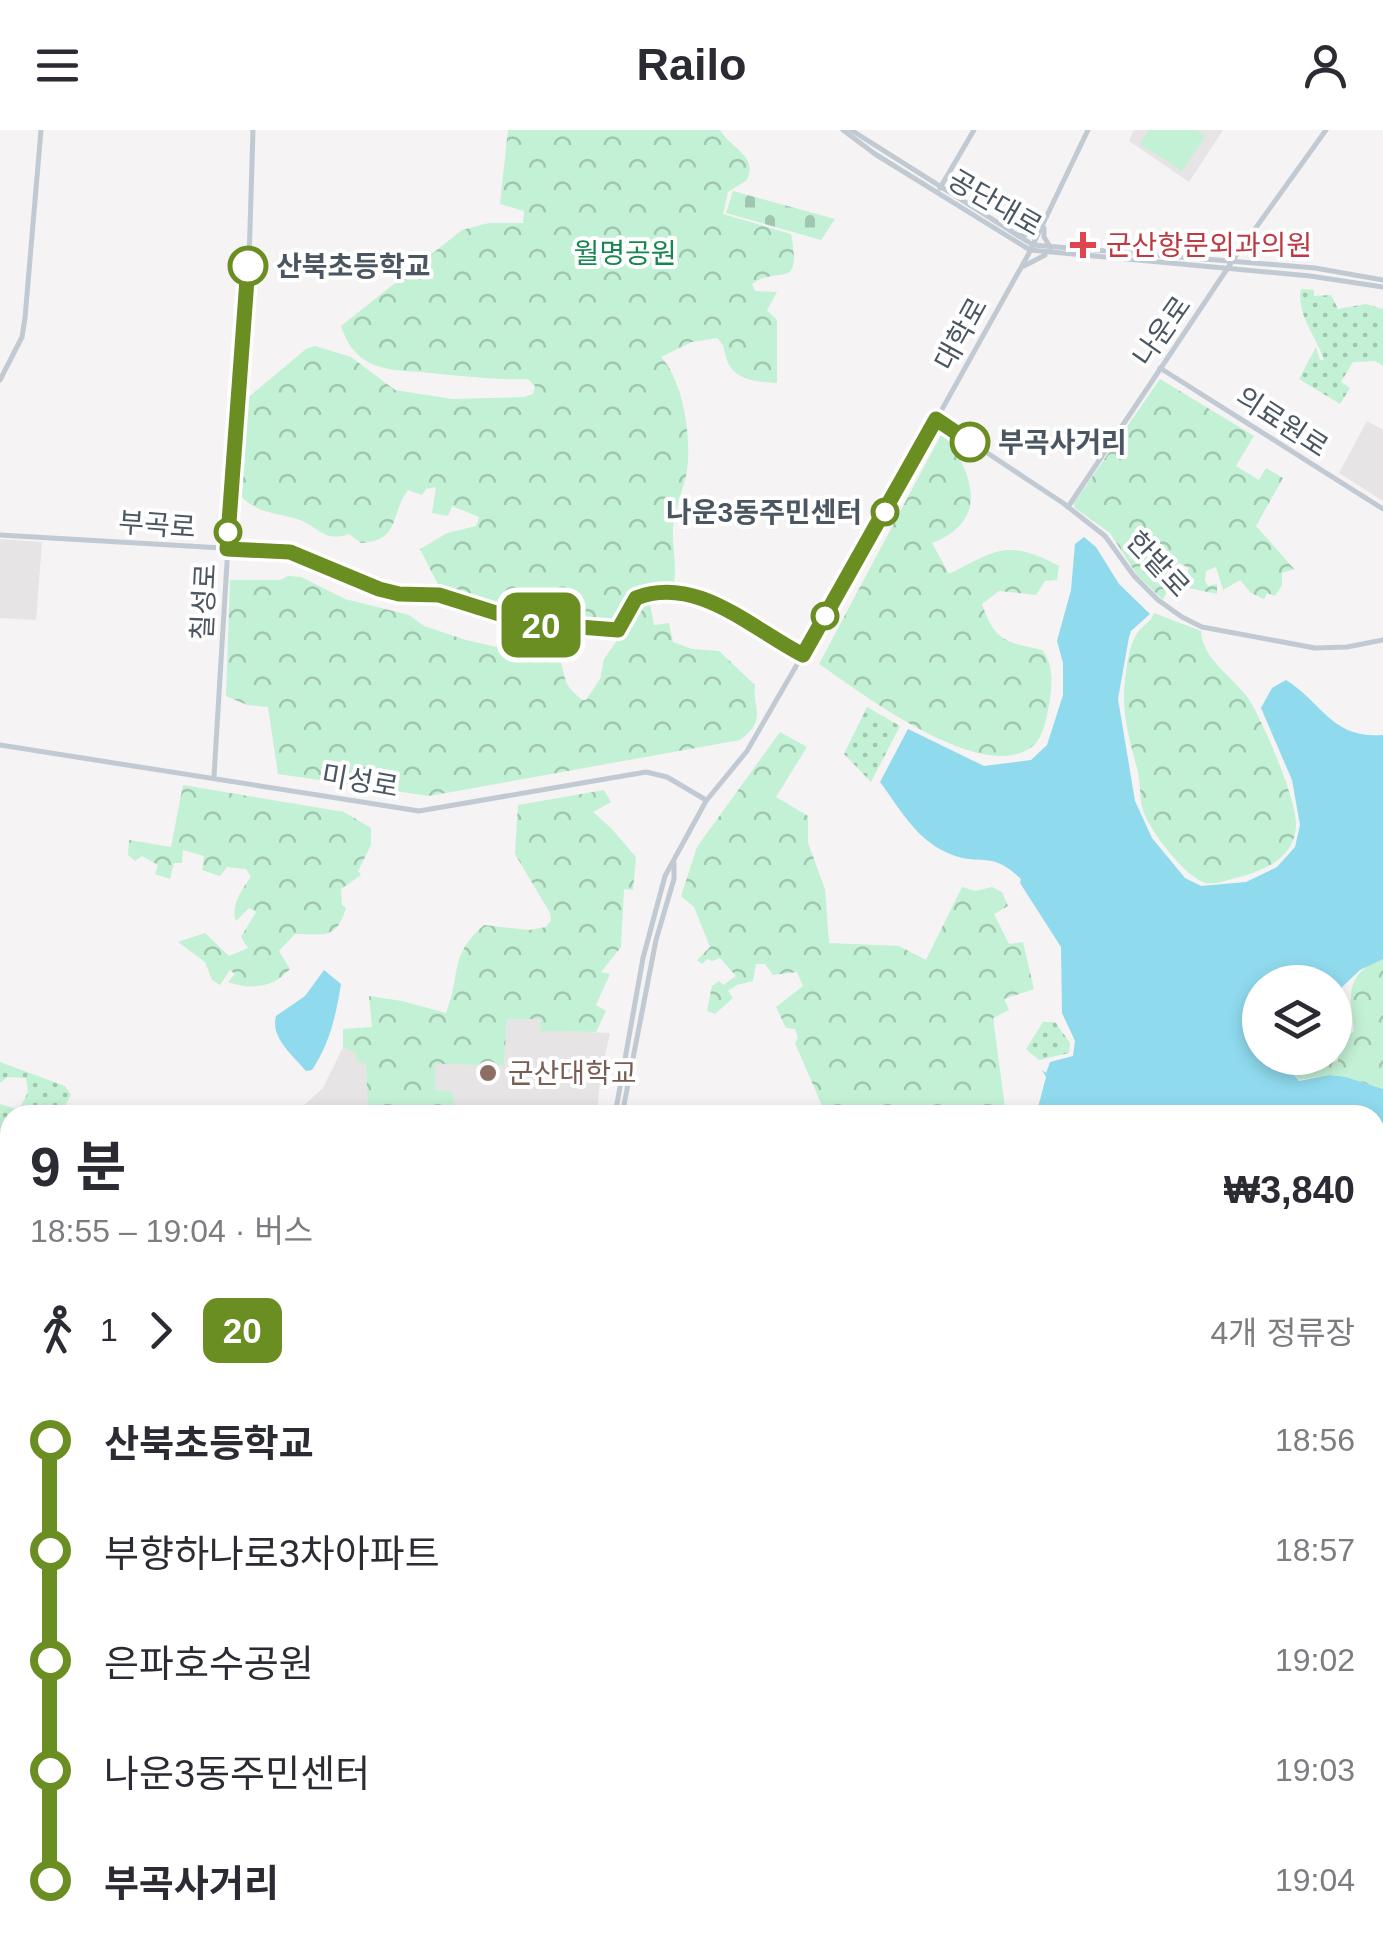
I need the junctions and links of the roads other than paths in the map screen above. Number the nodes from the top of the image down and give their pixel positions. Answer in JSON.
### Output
{"nodes":[{"id":1,"x":41,"y":130,"type":"edge"},
{"id":2,"x":253,"y":130,"type":"edge"},
{"id":3,"x":847,"y":130,"type":"edge"},
{"id":4,"x":974,"y":130,"type":"edge"},
{"id":5,"x":1088,"y":130,"type":"edge"},
{"id":6,"x":1326,"y":130,"type":"edge"},
{"id":7,"x":940,"y":188,"type":"junction"},
{"id":8,"x":1042,"y":226,"type":"junction"},
{"id":9,"x":1015,"y":238,"type":"junction"},
{"id":10,"x":1032,"y":248,"type":"junction"},
{"id":11,"x":1051,"y":251,"type":"junction"},
{"id":12,"x":1231,"y":266,"type":"junction"},
{"id":13,"x":1021,"y":268,"type":"junction"},
{"id":14,"x":1383,"y":283,"type":"edge"},
{"id":15,"x":1160,"y":368,"type":"junction"},
{"id":16,"x":0,"y":380,"type":"edge"},
{"id":17,"x":936,"y":419,"type":"junction"},
{"id":18,"x":1068,"y":507,"type":"junction"},
{"id":19,"x":1383,"y":510,"type":"edge"},
{"id":20,"x":0,"y":535,"type":"edge"},
{"id":21,"x":227,"y":549,"type":"junction"},
{"id":22,"x":1383,"y":640,"type":"edge"},
{"id":23,"x":803,"y":655,"type":"junction"},
{"id":24,"x":0,"y":745,"type":"edge"},
{"id":25,"x":214,"y":777,"type":"junction"},
{"id":26,"x":706,"y":801,"type":"junction"},
{"id":27,"x":674,"y":860,"type":"junction"},
{"id":28,"x":617,"y":1105,"type":"edge"},
{"id":29,"x":624,"y":1105,"type":"edge"}],
"edges":[{"from":1,"to":16,"type":"street"},
{"from":2,"to":21,"type":"street","name":"칠성로"},
{"from":3,"to":7,"type":"street","name":"공단대로"},
{"from":3,"to":9,"type":"street","name":"공단대로"},
{"from":4,"to":7,"type":"street"},
{"from":5,"to":8,"type":"street","name":"대학로"},
{"from":6,"to":12,"type":"street","name":"나운로"},
{"from":7,"to":9,"type":"street","name":"공단대로"},
{"from":8,"to":9,"type":"street"},
{"from":8,"to":10,"type":"street","name":"대학로"},
{"from":8,"to":11,"type":"street"},
{"from":9,"to":10,"type":"street","name":"공단대로"},
{"from":9,"to":13,"type":"street"},
{"from":10,"to":11,"type":"street","name":"공단대로"},
{"from":10,"to":13,"type":"street","name":"대학로"},
{"from":11,"to":12,"type":"street","name":"공단대로"},
{"from":11,"to":13,"type":"street"},
{"from":12,"to":14,"type":"street","name":"공단대로"},
{"from":12,"to":15,"type":"street","name":"나운로"},
{"from":13,"to":17,"type":"street","name":"대학로"},
{"from":15,"to":18,"type":"street","name":"나운로"},
{"from":15,"to":19,"type":"street","name":"의료원로"},
{"from":17,"to":18,"type":"street","name":"한밭로"},
{"from":17,"to":23,"type":"street","name":"대학로"},
{"from":18,"to":22,"type":"street","name":"한밭로"},
{"from":20,"to":21,"type":"street","name":"부곡로"},
{"from":21,"to":23,"type":"street","name":"부곡로"},
{"from":21,"to":25,"type":"street","name":"칠성로"},
{"from":23,"to":26,"type":"street","name":"대학로"},
{"from":24,"to":25,"type":"street","name":"미성로"},
{"from":25,"to":26,"type":"street","name":"미성로"},
{"from":26,"to":27,"type":"street","name":"대학로"},
{"from":27,"to":28,"type":"street","name":"대학로"},
{"from":27,"to":29,"type":"street","name":"대학로"}]}
